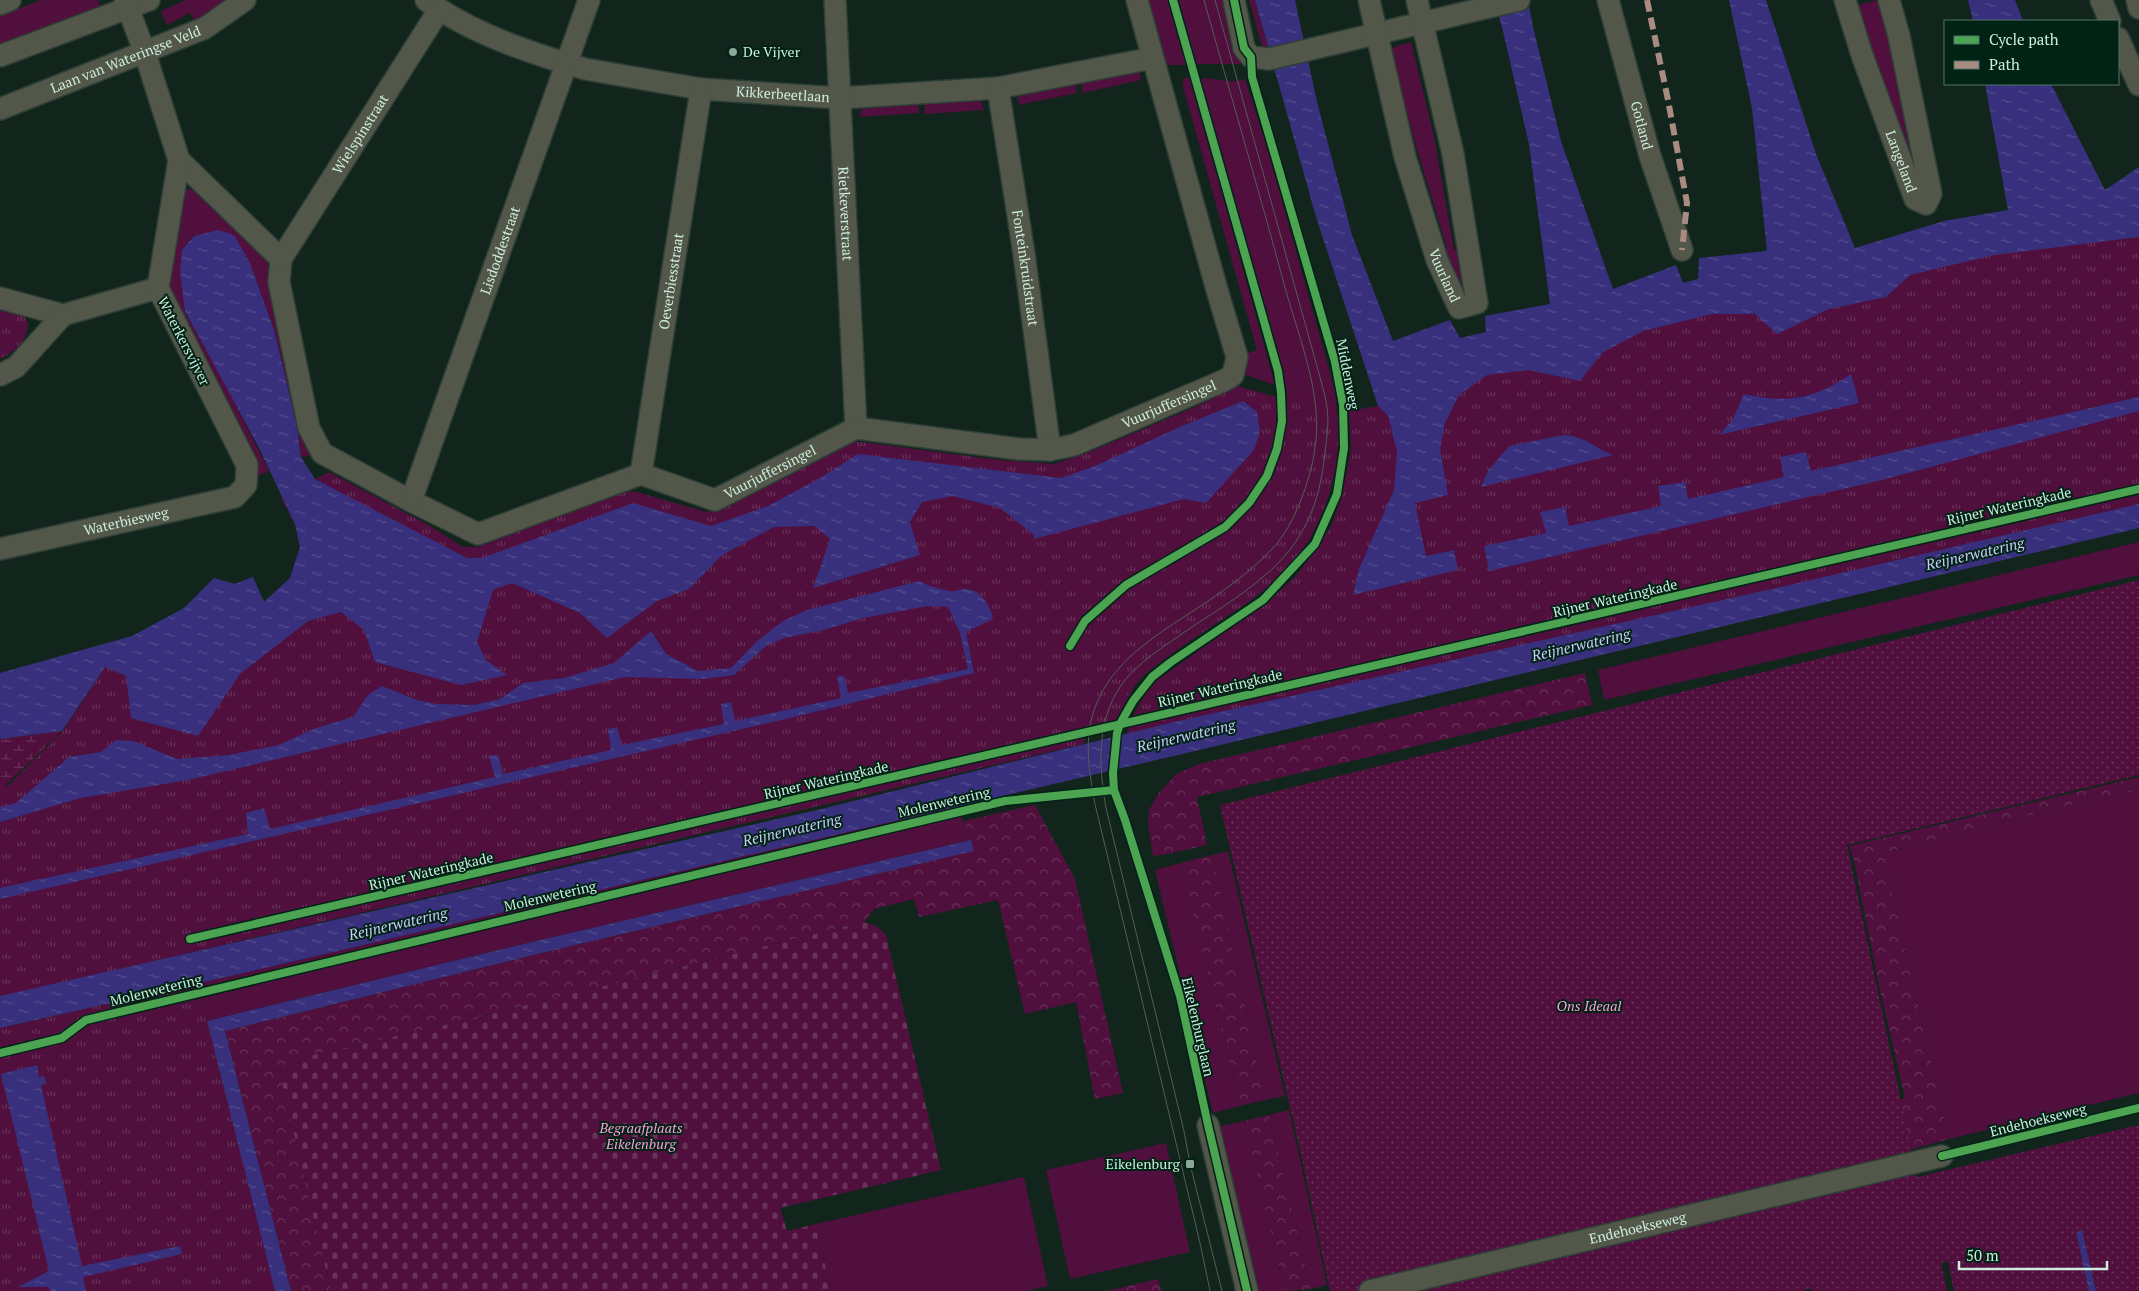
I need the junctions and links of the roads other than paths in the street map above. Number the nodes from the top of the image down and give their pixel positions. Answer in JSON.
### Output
{"nodes":[{"id":1,"x":10,"y":0,"type":"edge"},
{"id":2,"x":149,"y":0,"type":"edge"},
{"id":3,"x":245,"y":0,"type":"edge"},
{"id":4,"x":589,"y":0,"type":"edge"},
{"id":5,"x":835,"y":0,"type":"edge"},
{"id":6,"x":1137,"y":0,"type":"edge"},
{"id":7,"x":1234,"y":0,"type":"edge"},
{"id":8,"x":1368,"y":0,"type":"edge"},
{"id":9,"x":1417,"y":0,"type":"edge"},
{"id":10,"x":1518,"y":0,"type":"edge"},
{"id":11,"x":1608,"y":0,"type":"edge"},
{"id":12,"x":1845,"y":0,"type":"edge"},
{"id":13,"x":1889,"y":0,"type":"edge"},
{"id":14,"x":2100,"y":0,"type":"edge"},
{"id":15,"x":2137,"y":0,"type":"edge"},
{"id":16,"x":0,"y":4,"type":"edge"},
{"id":17,"x":126,"y":4,"type":"edge"},
{"id":18,"x":432,"y":5,"type":"edge"},
{"id":19,"x":2139,"y":8,"type":"edge"},
{"id":20,"x":2110,"y":20,"type":"edge"},
{"id":21,"x":1423,"y":23,"type":"junction"},
{"id":22,"x":1376,"y":34,"type":"junction"},
{"id":23,"x":2119,"y":40,"type":"edge"},
{"id":24,"x":145,"y":52,"type":"junction"},
{"id":25,"x":0,"y":56,"type":"edge"},
{"id":26,"x":1153,"y":58,"type":"junction"},
{"id":27,"x":567,"y":64,"type":"junction"},
{"id":28,"x":2139,"y":85,"type":"edge"},
{"id":29,"x":998,"y":88,"type":"junction"},
{"id":30,"x":701,"y":90,"type":"junction"},
{"id":31,"x":840,"y":98,"type":"junction"},
{"id":32,"x":0,"y":109,"type":"edge"},
{"id":33,"x":179,"y":160,"type":"junction"},
{"id":34,"x":1682,"y":250,"type":"dead end"},
{"id":35,"x":281,"y":259,"type":"junction"},
{"id":36,"x":158,"y":288,"type":"junction"},
{"id":37,"x":0,"y":298,"type":"edge"},
{"id":38,"x":63,"y":315,"type":"junction"},
{"id":39,"x":0,"y":375,"type":"edge"},
{"id":40,"x":856,"y":428,"type":"junction"},
{"id":41,"x":1050,"y":450,"type":"junction"},
{"id":42,"x":641,"y":474,"type":"junction"},
{"id":43,"x":246,"y":485,"type":"joint"},
{"id":44,"x":411,"y":501,"type":"junction"},
{"id":45,"x":0,"y":549,"type":"edge"},
{"id":46,"x":1208,"y":1125,"type":"dead end"},
{"id":47,"x":1942,"y":1156,"type":"dead end"},
{"id":48,"x":1247,"y":1291,"type":"edge"},
{"id":49,"x":1370,"y":1291,"type":"edge"}],
"edges":[{"from":1,"to":16,"type":"street"},
{"from":2,"to":17,"type":"street"},
{"from":3,"to":24,"type":"street","name":"Laan van Wateringse Veld"},
{"from":4,"to":27,"type":"street","name":"Lisdoddestraat"},
{"from":5,"to":31,"type":"street","name":"Rietkeverstraat"},
{"from":6,"to":26,"type":"street"},
{"from":7,"to":22,"type":"street"},
{"from":8,"to":22,"type":"street","name":"Vuurland"},
{"from":9,"to":21,"type":"street","name":"Vuurland"},
{"from":10,"to":21,"type":"street"},
{"from":11,"to":34,"type":"street","name":"Gotland"},
{"from":12,"to":13,"type":"street","name":"Langeland"},
{"from":14,"to":20,"type":"street"},
{"from":15,"to":19,"type":"street"},
{"from":17,"to":24,"type":"street","name":"Waterkersvijver"},
{"from":17,"to":25,"type":"street"},
{"from":18,"to":27,"type":"street","name":"Kikkerbeetlaan"},
{"from":18,"to":35,"type":"street","name":"Wielspinstraat"},
{"from":21,"to":22,"type":"street"},
{"from":21,"to":22,"type":"street","name":"Vuurland"},
{"from":23,"to":28,"type":"street"},
{"from":24,"to":32,"type":"street","name":"Laan van Wateringse Veld"},
{"from":24,"to":33,"type":"street","name":"Waterkersvijver"},
{"from":26,"to":29,"type":"street","name":"Kikkerbeetlaan"},
{"from":26,"to":41,"type":"street","name":"Vuurjuffersingel"},
{"from":27,"to":30,"type":"street","name":"Kikkerbeetlaan"},
{"from":27,"to":44,"type":"street","name":"Lisdoddestraat"},
{"from":29,"to":31,"type":"street","name":"Kikkerbeetlaan"},
{"from":29,"to":41,"type":"street","name":"Fonteinkruidstraat"},
{"from":30,"to":31,"type":"street","name":"Kikkerbeetlaan"},
{"from":30,"to":42,"type":"street","name":"Oeverbiesstraat"},
{"from":31,"to":40,"type":"street","name":"Rietkeverstraat"},
{"from":33,"to":35,"type":"street","name":"Waterkersvijver"},
{"from":33,"to":36,"type":"street","name":"Waterkersvijver"},
{"from":35,"to":44,"type":"street"},
{"from":36,"to":38,"type":"street"},
{"from":36,"to":43,"type":"street","name":"Waterkersvijver"},
{"from":37,"to":38,"type":"street"},
{"from":38,"to":39,"type":"street"},
{"from":40,"to":41,"type":"street","name":"Vuurjuffersingel"},
{"from":40,"to":42,"type":"street","name":"Vuurjuffersingel"},
{"from":42,"to":44,"type":"street"},
{"from":43,"to":45,"type":"street","name":"Waterbiesweg"},
{"from":46,"to":48,"type":"street"},
{"from":47,"to":49,"type":"street","name":"Endehoekseweg"}]}
